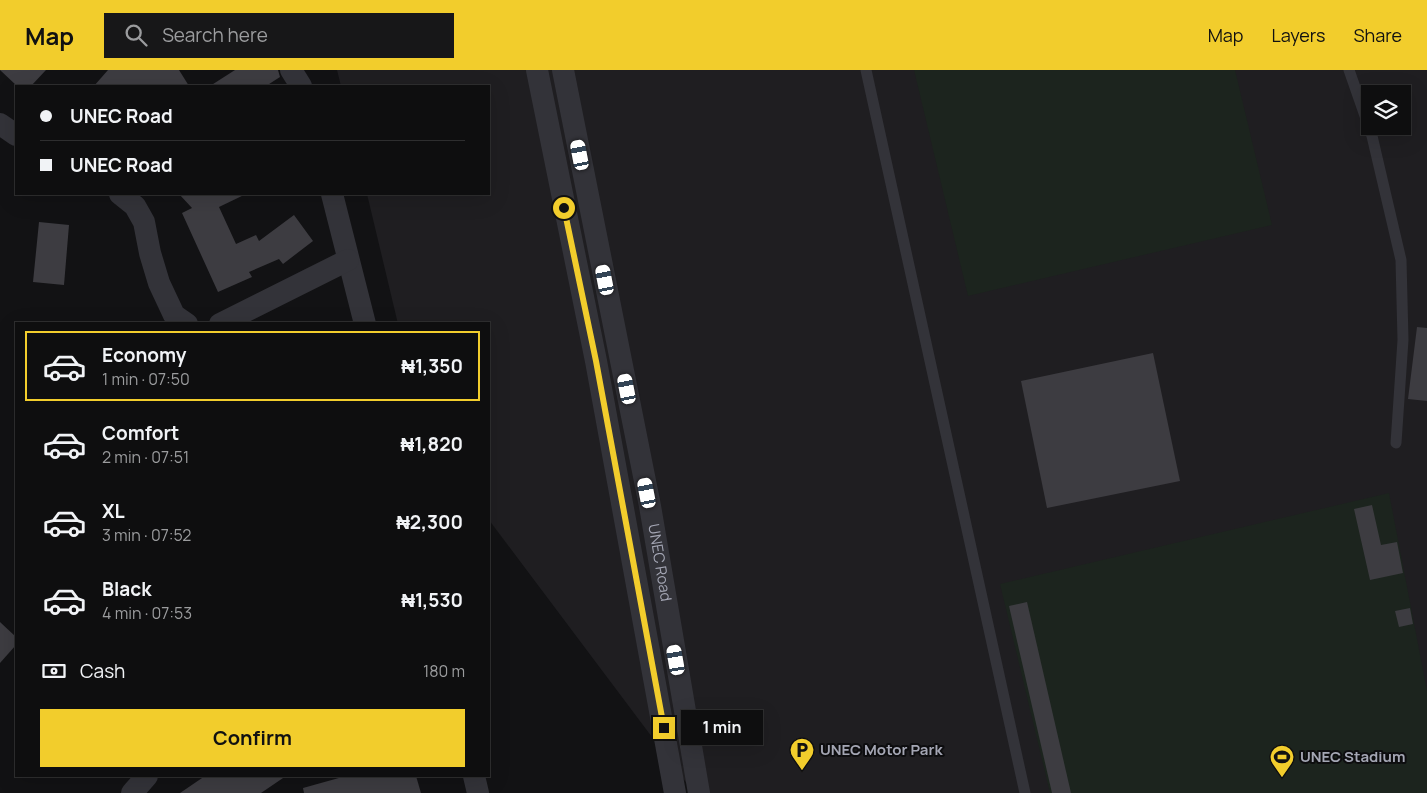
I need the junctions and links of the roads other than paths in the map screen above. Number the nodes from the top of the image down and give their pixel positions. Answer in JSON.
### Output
{"nodes":[{"id":1,"x":291,"y":70,"type":"edge"},
{"id":2,"x":537,"y":70,"type":"edge"},
{"id":3,"x":563,"y":70,"type":"edge"},
{"id":4,"x":866,"y":70,"type":"edge"},
{"id":5,"x":1349,"y":70,"type":"edge"},
{"id":6,"x":300,"y":85,"type":"edge"},
{"id":7,"x":0,"y":124,"type":"edge"},
{"id":8,"x":15,"y":134,"type":"edge"},
{"id":9,"x":121,"y":195,"type":"edge"},
{"id":10,"x":332,"y":195,"type":"edge"},
{"id":11,"x":348,"y":260,"type":"junction"},
{"id":12,"x":184,"y":322,"type":"edge"},
{"id":13,"x":224,"y":322,"type":"edge"},
{"id":14,"x":364,"y":322,"type":"edge"},
{"id":15,"x":1396,"y":444,"type":"dead end"},
{"id":16,"x":650,"y":506,"type":"junction"},
{"id":17,"x":623,"y":508,"type":"junction"},
{"id":18,"x":146,"y":777,"type":"edge"},
{"id":19,"x":474,"y":777,"type":"edge"},
{"id":20,"x":132,"y":793,"type":"edge"},
{"id":21,"x":478,"y":793,"type":"edge"},
{"id":22,"x":675,"y":793,"type":"edge"},
{"id":23,"x":699,"y":793,"type":"edge"},
{"id":24,"x":1025,"y":793,"type":"edge"}],
"edges":[{"from":1,"to":6,"type":"street"},
{"from":2,"to":17,"type":"street","name":"UNEC Road"},
{"from":3,"to":16,"type":"street","name":"UNEC Road"},
{"from":4,"to":24,"type":"lane"},
{"from":5,"to":15,"type":"lane"},
{"from":7,"to":8,"type":"street"},
{"from":9,"to":12,"type":"street"},
{"from":10,"to":11,"type":"street"},
{"from":11,"to":13,"type":"street"},
{"from":11,"to":14,"type":"street"},
{"from":16,"to":17,"type":"street"},
{"from":16,"to":23,"type":"street","name":"UNEC Road"},
{"from":17,"to":22,"type":"street","name":"UNEC Road"},
{"from":18,"to":20,"type":"street"},
{"from":19,"to":21,"type":"street"}]}
